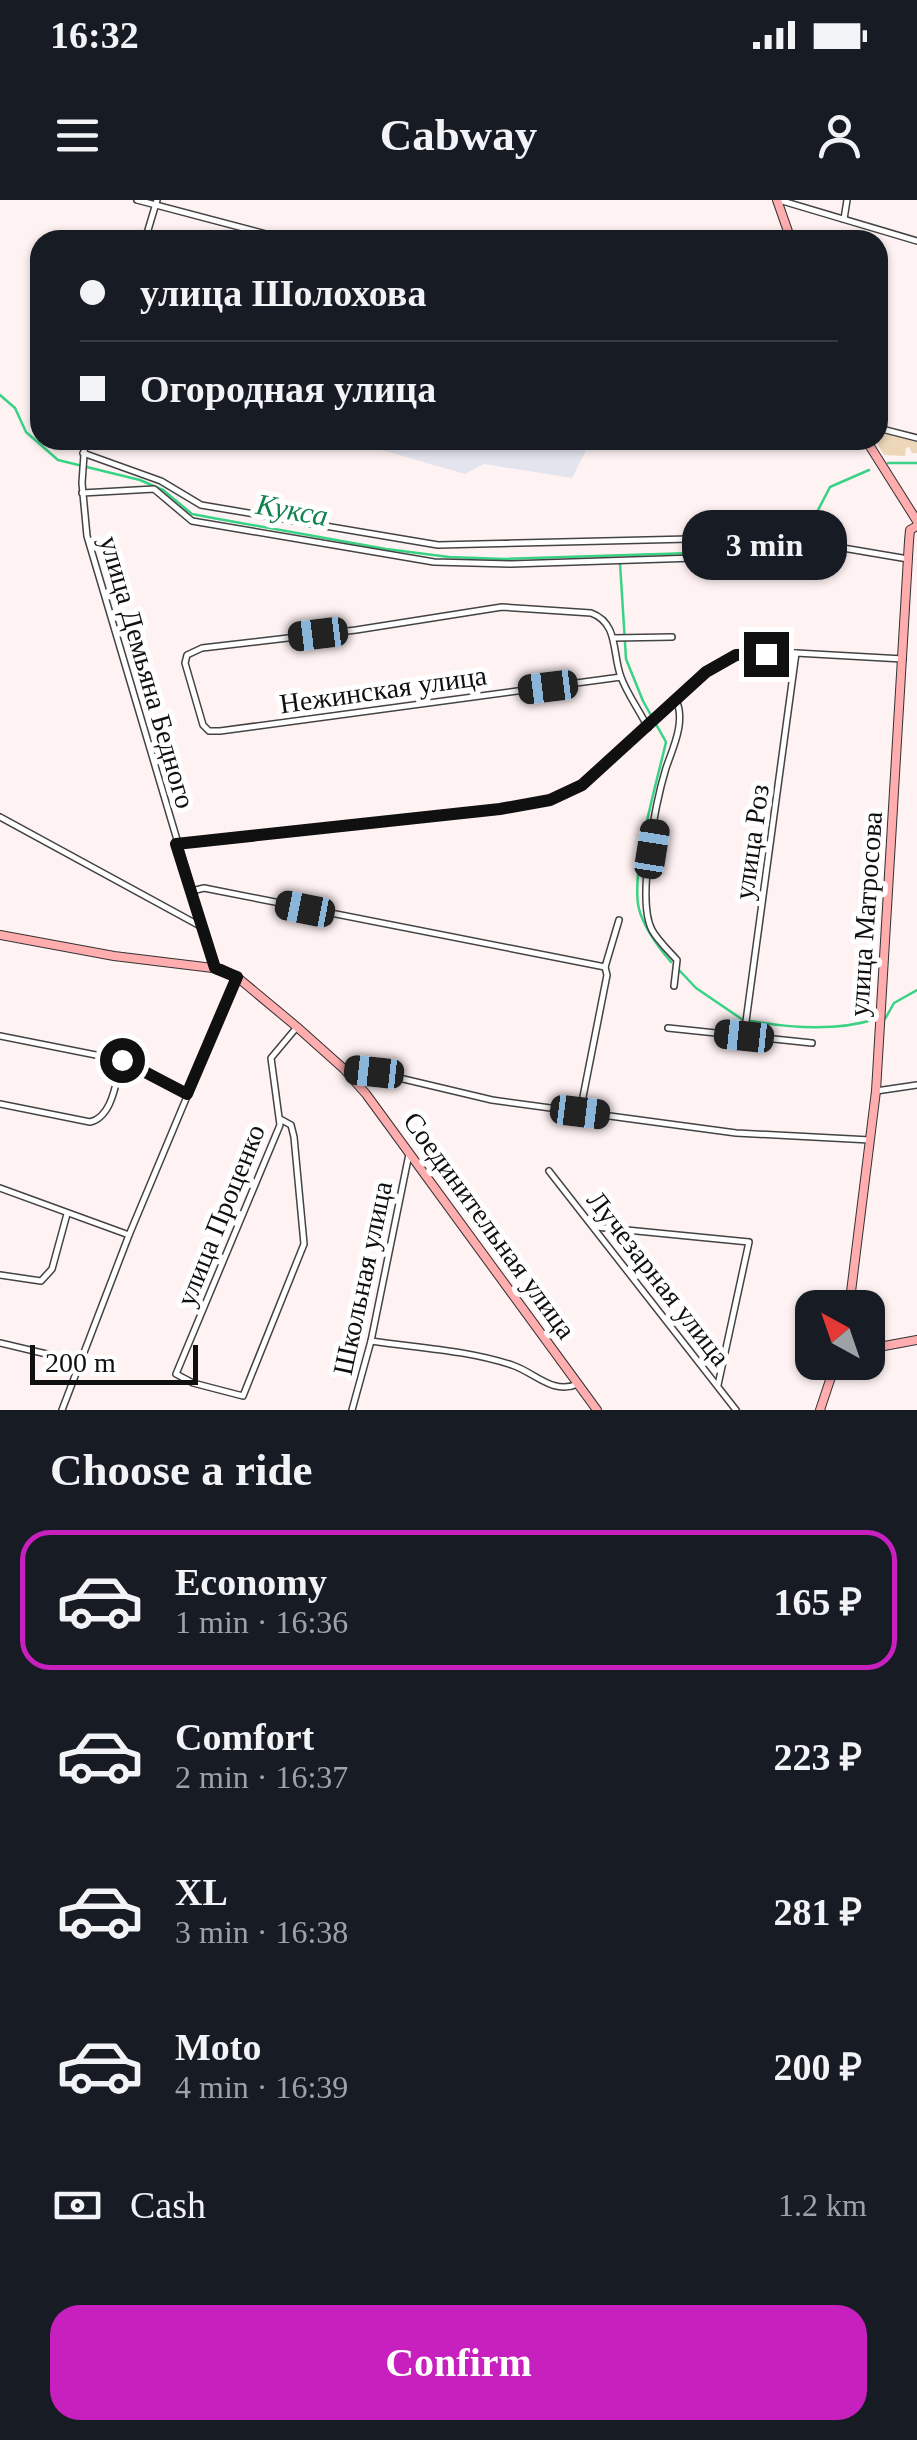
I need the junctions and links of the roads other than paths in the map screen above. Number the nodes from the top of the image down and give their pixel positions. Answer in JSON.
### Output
{"nodes":[{"id":1,"x":137,"y":200,"type":"edge"},
{"id":2,"x":778,"y":200,"type":"edge"},
{"id":3,"x":847,"y":200,"type":"edge"},
{"id":4,"x":156,"y":202,"type":"edge"},
{"id":5,"x":844,"y":219,"type":"junction"},
{"id":6,"x":148,"y":230,"type":"edge"},
{"id":7,"x":255,"y":230,"type":"edge"},
{"id":8,"x":788,"y":230,"type":"edge"},
{"id":9,"x":880,"y":230,"type":"edge"},
{"id":10,"x":888,"y":232,"type":"edge"},
{"id":11,"x":917,"y":241,"type":"edge"},
{"id":12,"x":888,"y":431,"type":"edge"},
{"id":13,"x":917,"y":438,"type":"edge"},
{"id":14,"x":83,"y":450,"type":"edge"},
{"id":15,"x":872,"y":450,"type":"edge"},
{"id":16,"x":83,"y":453,"type":"junction"},
{"id":17,"x":82,"y":494,"type":"junction"},
{"id":18,"x":917,"y":523,"type":"edge"},
{"id":19,"x":822,"y":545,"type":"junction"},
{"id":20,"x":908,"y":559,"type":"junction"},
{"id":21,"x":672,"y":636,"type":"dead end"},
{"id":22,"x":620,"y":638,"type":"junction"},
{"id":23,"x":796,"y":653,"type":"junction"},
{"id":24,"x":904,"y":659,"type":"junction"},
{"id":25,"x":620,"y":677,"type":"junction"},
{"id":26,"x":676,"y":700,"type":"junction"},
{"id":27,"x":650,"y":726,"type":"junction"},
{"id":28,"x":0,"y":817,"type":"edge"},
{"id":29,"x":176,"y":844,"type":"junction"},
{"id":30,"x":192,"y":892,"type":"junction"},
{"id":31,"x":620,"y":920,"type":"dead end"},
{"id":32,"x":202,"y":927,"type":"junction"},
{"id":33,"x":0,"y":935,"type":"edge"},
{"id":34,"x":605,"y":967,"type":"junction"},
{"id":35,"x":215,"y":968,"type":"junction"},
{"id":36,"x":237,"y":977,"type":"junction"},
{"id":37,"x":674,"y":986,"type":"dead end"},
{"id":38,"x":297,"y":1027,"type":"junction"},
{"id":39,"x":668,"y":1028,"type":"dead end"},
{"id":40,"x":0,"y":1036,"type":"edge"},
{"id":41,"x":744,"y":1036,"type":"junction"},
{"id":42,"x":812,"y":1043,"type":"dead end"},
{"id":43,"x":122,"y":1060,"type":"junction"},
{"id":44,"x":344,"y":1069,"type":"junction"},
{"id":45,"x":917,"y":1085,"type":"edge"},
{"id":46,"x":876,"y":1092,"type":"junction"},
{"id":47,"x":187,"y":1094,"type":"junction"},
{"id":48,"x":0,"y":1104,"type":"edge"},
{"id":49,"x":580,"y":1112,"type":"junction"},
{"id":50,"x":280,"y":1119,"type":"junction"},
{"id":51,"x":871,"y":1140,"type":"junction"},
{"id":52,"x":409,"y":1154,"type":"junction"},
{"id":53,"x":549,"y":1171,"type":"dead end"},
{"id":54,"x":0,"y":1188,"type":"edge"},
{"id":55,"x":67,"y":1214,"type":"junction"},
{"id":56,"x":596,"y":1228,"type":"junction"},
{"id":57,"x":129,"y":1235,"type":"junction"},
{"id":58,"x":0,"y":1275,"type":"edge"},
{"id":59,"x":852,"y":1290,"type":"edge"},
{"id":60,"x":917,"y":1340,"type":"edge"},
{"id":61,"x":371,"y":1341,"type":"junction"},
{"id":62,"x":0,"y":1343,"type":"edge"},
{"id":63,"x":885,"y":1346,"type":"edge"},
{"id":64,"x":79,"y":1366,"type":"junction"},
{"id":65,"x":830,"y":1380,"type":"edge"},
{"id":66,"x":578,"y":1384,"type":"junction"},
{"id":67,"x":718,"y":1385,"type":"junction"},
{"id":68,"x":62,"y":1410,"type":"edge"},
{"id":69,"x":352,"y":1410,"type":"edge"},
{"id":70,"x":598,"y":1410,"type":"edge"},
{"id":71,"x":736,"y":1410,"type":"edge"},
{"id":72,"x":820,"y":1410,"type":"edge"}],
"edges":[{"from":1,"to":4,"type":"street"},
{"from":2,"to":5,"type":"street"},
{"from":2,"to":8,"type":"street"},
{"from":3,"to":5,"type":"street"},
{"from":4,"to":6,"type":"street"},
{"from":4,"to":7,"type":"street"},
{"from":5,"to":9,"type":"street"},
{"from":10,"to":11,"type":"street"},
{"from":12,"to":13,"type":"street"},
{"from":14,"to":16,"type":"street","name":"улица Демьяна Бедного"},
{"from":15,"to":18,"type":"street","name":"улица Матросова"},
{"from":16,"to":17,"type":"street","name":"улица Демьяна Бедного"},
{"from":16,"to":19,"type":"street"},
{"from":17,"to":19,"type":"street"},
{"from":17,"to":29,"type":"street","name":"улица Демьяна Бедного"},
{"from":18,"to":20,"type":"street","name":"улица Матросова"},
{"from":19,"to":20,"type":"street"},
{"from":20,"to":24,"type":"street","name":"улица Матросова"},
{"from":21,"to":22,"type":"street"},
{"from":22,"to":25,"type":"street"},
{"from":22,"to":25,"type":"street","name":"Нежинская улица"},
{"from":23,"to":24,"type":"street"},
{"from":23,"to":26,"type":"street"},
{"from":23,"to":41,"type":"street","name":"улица Роз"},
{"from":24,"to":46,"type":"street","name":"улица Матросова"},
{"from":25,"to":27,"type":"street"},
{"from":26,"to":27,"type":"street"},
{"from":26,"to":37,"type":"street"},
{"from":27,"to":29,"type":"street"},
{"from":28,"to":32,"type":"street"},
{"from":29,"to":30,"type":"street","name":"улица Демьяна Бедного"},
{"from":30,"to":32,"type":"street","name":"улица Демьяна Бедного"},
{"from":30,"to":34,"type":"street"},
{"from":31,"to":34,"type":"street"},
{"from":32,"to":35,"type":"street","name":"улица Демьяна Бедного"},
{"from":33,"to":35,"type":"street","name":"Соединительная улица"},
{"from":34,"to":49,"type":"street"},
{"from":35,"to":36,"type":"street","name":"Соединительная улица"},
{"from":36,"to":38,"type":"street","name":"Соединительная улица"},
{"from":36,"to":47,"type":"street"},
{"from":38,"to":44,"type":"street","name":"Соединительная улица"},
{"from":38,"to":50,"type":"street","name":"улица Проценко"},
{"from":39,"to":41,"type":"street"},
{"from":40,"to":43,"type":"street"},
{"from":41,"to":42,"type":"street"},
{"from":43,"to":47,"type":"street"},
{"from":43,"to":48,"type":"street"},
{"from":44,"to":49,"type":"street"},
{"from":44,"to":52,"type":"street","name":"Соединительная улица"},
{"from":45,"to":46,"type":"street"},
{"from":46,"to":51,"type":"street","name":"улица Матросова"},
{"from":47,"to":57,"type":"street"},
{"from":49,"to":51,"type":"street"},
{"from":50,"to":50,"type":"street","name":"улица Проценко"},
{"from":51,"to":59,"type":"street","name":"улица Матросова"},
{"from":52,"to":61,"type":"street","name":"Школьная улица"},
{"from":52,"to":66,"type":"street","name":"Соединительная улица"},
{"from":53,"to":56,"type":"street","name":"Лучезарная улица"},
{"from":54,"to":55,"type":"street"},
{"from":55,"to":57,"type":"street"},
{"from":55,"to":58,"type":"street"},
{"from":56,"to":67,"type":"street","name":"Лучезарная улица"},
{"from":56,"to":67,"type":"street"},
{"from":57,"to":64,"type":"street"},
{"from":60,"to":63,"type":"street"},
{"from":61,"to":66,"type":"street"},
{"from":61,"to":69,"type":"street","name":"Школьная улица"},
{"from":62,"to":64,"type":"street"},
{"from":64,"to":68,"type":"street"},
{"from":65,"to":72,"type":"street"},
{"from":66,"to":70,"type":"street","name":"Соединительная улица"},
{"from":67,"to":71,"type":"street","name":"Лучезарная улица"}]}
